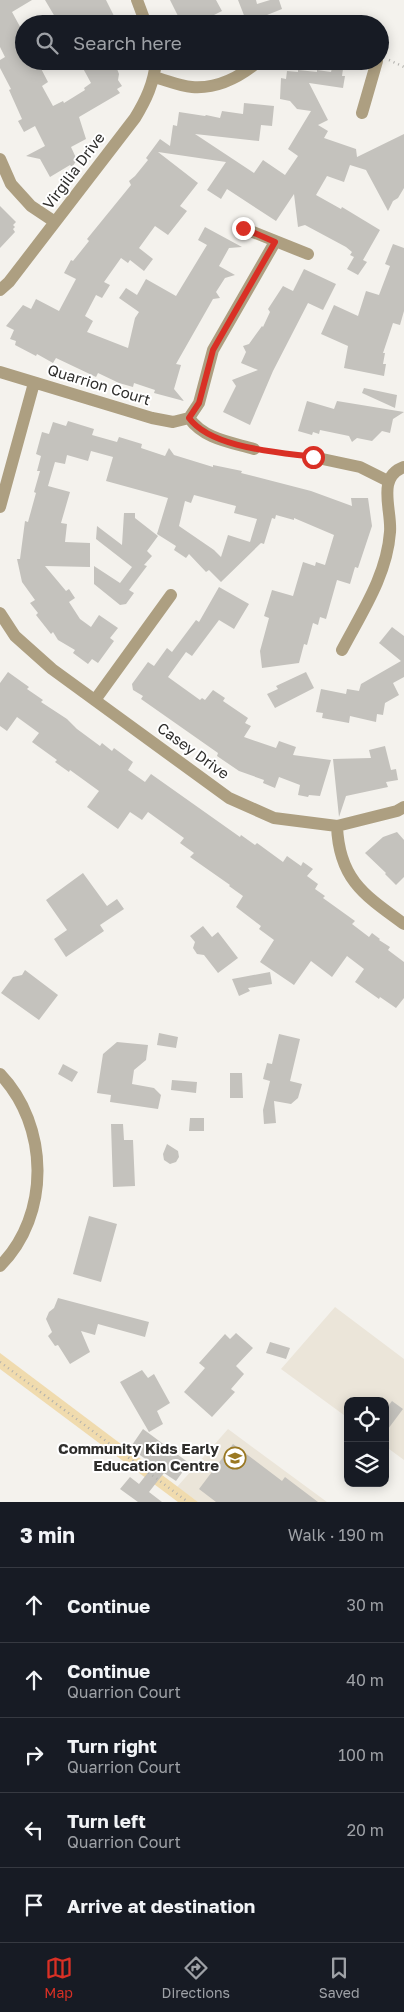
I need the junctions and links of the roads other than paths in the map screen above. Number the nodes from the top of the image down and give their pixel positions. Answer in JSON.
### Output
{"nodes":[{"id":1,"x":138,"y":0,"type":"edge"},
{"id":2,"x":143,"y":15,"type":"edge"},
{"id":3,"x":155,"y":70,"type":"edge"},
{"id":4,"x":247,"y":70,"type":"edge"},
{"id":5,"x":378,"y":70,"type":"edge"},
{"id":6,"x":154,"y":77,"type":"junction"},
{"id":7,"x":362,"y":112,"type":"dead end"},
{"id":8,"x":0,"y":159,"type":"edge"},
{"id":9,"x":55,"y":222,"type":"junction"},
{"id":10,"x":243,"y":228,"type":"dead end"},
{"id":11,"x":275,"y":242,"type":"junction"},
{"id":12,"x":308,"y":254,"type":"dead end"},
{"id":13,"x":0,"y":290,"type":"edge"},
{"id":14,"x":0,"y":372,"type":"edge"},
{"id":15,"x":34,"y":383,"type":"junction"},
{"id":16,"x":189,"y":418,"type":"junction"},
{"id":17,"x":254,"y":448,"type":"road end"},
{"id":18,"x":313,"y":457,"type":"road end"},
{"id":19,"x":404,"y":467,"type":"edge"},
{"id":20,"x":388,"y":481,"type":"junction"},
{"id":21,"x":0,"y":507,"type":"edge"},
{"id":22,"x":171,"y":595,"type":"dead end"},
{"id":23,"x":0,"y":613,"type":"edge"},
{"id":24,"x":342,"y":650,"type":"dead end"},
{"id":25,"x":95,"y":700,"type":"junction"},
{"id":26,"x":404,"y":807,"type":"edge"},
{"id":27,"x":337,"y":826,"type":"junction"},
{"id":28,"x":404,"y":924,"type":"edge"},
{"id":29,"x":0,"y":1074,"type":"edge"},
{"id":30,"x":0,"y":1266,"type":"edge"}],
"edges":[{"from":1,"to":2,"type":"street"},
{"from":3,"to":6,"type":"street","name":"Virgilia Drive"},
{"from":4,"to":6,"type":"street"},
{"from":5,"to":7,"type":"street"},
{"from":6,"to":9,"type":"street","name":"Virgilia Drive"},
{"from":8,"to":9,"type":"street"},
{"from":9,"to":13,"type":"street","name":"Virgilia Drive"},
{"from":10,"to":11,"type":"street"},
{"from":11,"to":12,"type":"street"},
{"from":11,"to":16,"type":"street"},
{"from":14,"to":15,"type":"street","name":"Quarrion Court"},
{"from":15,"to":16,"type":"street","name":"Quarrion Court"},
{"from":15,"to":21,"type":"street"},
{"from":16,"to":17,"type":"street"},
{"from":18,"to":20,"type":"street"},
{"from":19,"to":20,"type":"street"},
{"from":20,"to":24,"type":"street"},
{"from":22,"to":25,"type":"street"},
{"from":23,"to":25,"type":"street","name":"Casey Drive"},
{"from":25,"to":27,"type":"street","name":"Casey Drive"},
{"from":26,"to":27,"type":"street","name":"Casey Drive"},
{"from":27,"to":28,"type":"street"},
{"from":29,"to":30,"type":"street"}]}
